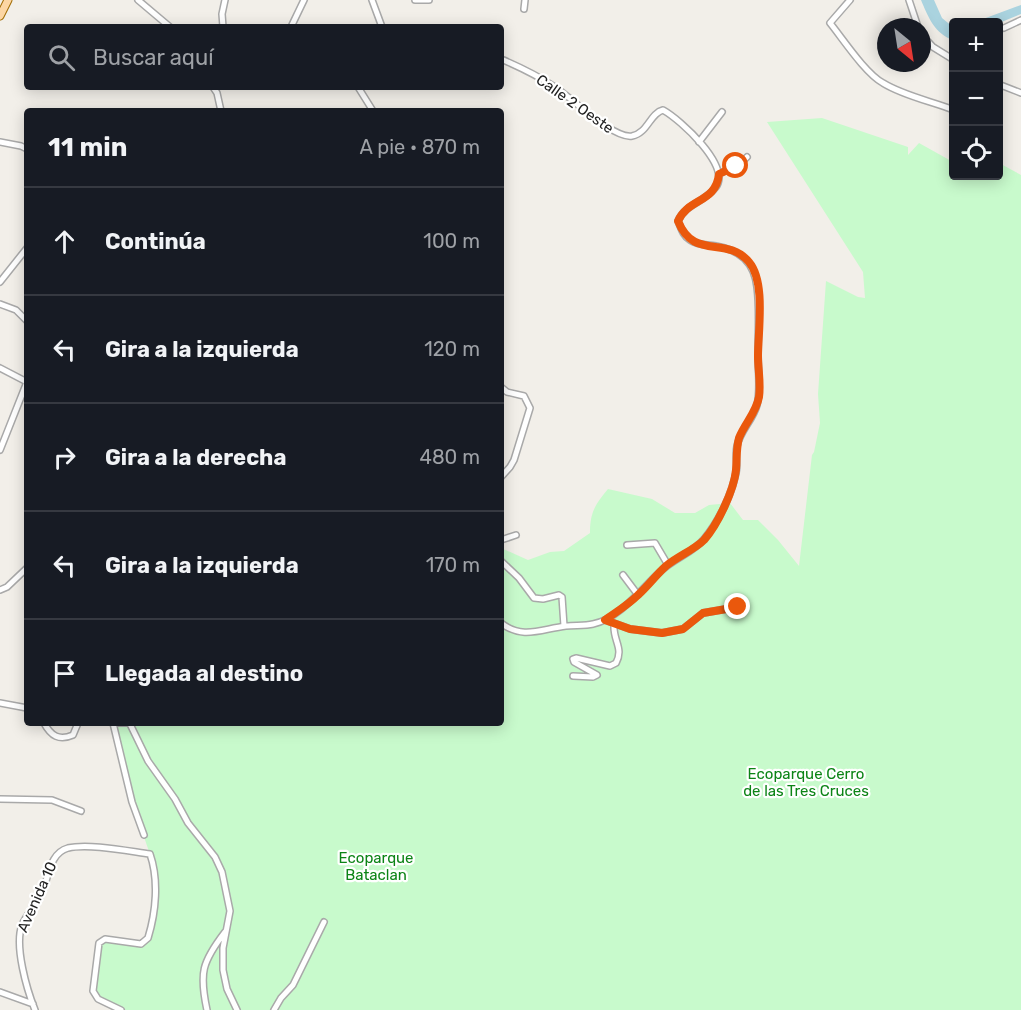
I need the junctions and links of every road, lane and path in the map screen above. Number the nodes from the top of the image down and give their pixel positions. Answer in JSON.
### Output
{"nodes":[{"id":1,"x":3,"y":0,"type":"edge"},
{"id":2,"x":8,"y":0,"type":"edge"},
{"id":3,"x":138,"y":0,"type":"edge"},
{"id":4,"x":225,"y":0,"type":"edge"},
{"id":5,"x":304,"y":0,"type":"edge"},
{"id":6,"x":372,"y":0,"type":"edge"},
{"id":7,"x":415,"y":0,"type":"edge"},
{"id":8,"x":429,"y":0,"type":"edge"},
{"id":9,"x":525,"y":0,"type":"edge"},
{"id":10,"x":850,"y":0,"type":"edge"},
{"id":11,"x":909,"y":0,"type":"edge"},
{"id":12,"x":0,"y":5,"type":"edge"},
{"id":13,"x":524,"y":9,"type":"dead end"},
{"id":14,"x":0,"y":16,"type":"edge"},
{"id":15,"x":915,"y":18,"type":"edge"},
{"id":16,"x":1021,"y":20,"type":"edge"},
{"id":17,"x":166,"y":24,"type":"edge"},
{"id":18,"x":224,"y":24,"type":"edge"},
{"id":19,"x":292,"y":24,"type":"edge"},
{"id":20,"x":381,"y":24,"type":"edge"},
{"id":21,"x":1004,"y":28,"type":"dead end"},
{"id":22,"x":931,"y":45,"type":"edge"},
{"id":23,"x":949,"y":57,"type":"edge"},
{"id":24,"x":504,"y":60,"type":"edge"},
{"id":25,"x":1003,"y":86,"type":"edge"},
{"id":26,"x":215,"y":90,"type":"edge"},
{"id":27,"x":360,"y":90,"type":"edge"},
{"id":28,"x":1021,"y":93,"type":"edge"},
{"id":29,"x":220,"y":108,"type":"edge"},
{"id":30,"x":371,"y":108,"type":"edge"},
{"id":31,"x":949,"y":108,"type":"edge"},
{"id":32,"x":722,"y":112,"type":"dead end"},
{"id":33,"x":0,"y":142,"type":"edge"},
{"id":34,"x":699,"y":142,"type":"junction"},
{"id":35,"x":24,"y":148,"type":"edge"},
{"id":36,"x":747,"y":157,"type":"dead end"},
{"id":37,"x":719,"y":174,"type":"junction"},
{"id":38,"x":24,"y":252,"type":"edge"},
{"id":39,"x":0,"y":282,"type":"edge"},
{"id":40,"x":0,"y":304,"type":"edge"},
{"id":41,"x":24,"y":318,"type":"edge"},
{"id":42,"x":0,"y":368,"type":"edge"},
{"id":43,"x":24,"y":380,"type":"edge"},
{"id":44,"x":504,"y":390,"type":"edge"},
{"id":45,"x":24,"y":397,"type":"edge"},
{"id":46,"x":0,"y":450,"type":"edge"},
{"id":47,"x":504,"y":474,"type":"edge"},
{"id":48,"x":516,"y":536,"type":"dead end"},
{"id":49,"x":504,"y":539,"type":"edge"},
{"id":50,"x":627,"y":545,"type":"dead end"},
{"id":51,"x":504,"y":564,"type":"edge"},
{"id":52,"x":668,"y":565,"type":"junction"},
{"id":53,"x":24,"y":571,"type":"edge"},
{"id":54,"x":623,"y":575,"type":"dead end"},
{"id":55,"x":0,"y":591,"type":"edge"},
{"id":56,"x":638,"y":595,"type":"junction"},
{"id":57,"x":738,"y":607,"type":"dead end"},
{"id":58,"x":605,"y":620,"type":"junction"},
{"id":59,"x":504,"y":624,"type":"edge"},
{"id":60,"x":614,"y":625,"type":"junction"},
{"id":61,"x":564,"y":626,"type":"junction"},
{"id":62,"x":573,"y":676,"type":"dead end"},
{"id":63,"x":0,"y":704,"type":"edge"},
{"id":64,"x":24,"y":708,"type":"edge"},
{"id":65,"x":46,"y":726,"type":"edge"},
{"id":66,"x":77,"y":726,"type":"edge"},
{"id":67,"x":114,"y":726,"type":"edge"},
{"id":68,"x":132,"y":726,"type":"edge"},
{"id":69,"x":0,"y":799,"type":"edge"},
{"id":70,"x":81,"y":811,"type":"dead end"},
{"id":71,"x":144,"y":835,"type":"dead end"},
{"id":72,"x":324,"y":922,"type":"dead end"},
{"id":73,"x":226,"y":930,"type":"junction"},
{"id":74,"x":0,"y":992,"type":"edge"},
{"id":75,"x":34,"y":1007,"type":"edge"},
{"id":76,"x":121,"y":1010,"type":"edge"},
{"id":77,"x":207,"y":1010,"type":"edge"},
{"id":78,"x":237,"y":1010,"type":"edge"},
{"id":79,"x":274,"y":1010,"type":"edge"}],
"edges":[{"from":1,"to":12,"type":"main road"},
{"from":2,"to":14,"type":"main road"},
{"from":3,"to":17,"type":"street"},
{"from":4,"to":18,"type":"street"},
{"from":5,"to":19,"type":"street"},
{"from":6,"to":20,"type":"street"},
{"from":7,"to":8,"type":"street"},
{"from":9,"to":13,"type":"street"},
{"from":10,"to":31,"type":"street"},
{"from":11,"to":15,"type":"street"},
{"from":16,"to":21,"type":"street"},
{"from":22,"to":23,"type":"street"},
{"from":24,"to":34,"type":"street","name":"Calle 2 Oeste"},
{"from":25,"to":28,"type":"street"},
{"from":26,"to":29,"type":"street"},
{"from":27,"to":30,"type":"street"},
{"from":32,"to":34,"type":"street"},
{"from":33,"to":35,"type":"street"},
{"from":34,"to":37,"type":"street","name":"Calle 2 Oeste"},
{"from":36,"to":37,"type":"street"},
{"from":37,"to":52,"type":"street"},
{"from":38,"to":39,"type":"street"},
{"from":40,"to":41,"type":"street"},
{"from":42,"to":43,"type":"street"},
{"from":44,"to":47,"type":"street"},
{"from":45,"to":46,"type":"street"},
{"from":48,"to":49,"type":"street"},
{"from":50,"to":52,"type":"street"},
{"from":51,"to":61,"type":"street"},
{"from":52,"to":56,"type":"street"},
{"from":53,"to":55,"type":"street"},
{"from":54,"to":56,"type":"street"},
{"from":56,"to":58,"type":"street"},
{"from":57,"to":60,"type":"street"},
{"from":58,"to":60,"type":"street"},
{"from":58,"to":61,"type":"street"},
{"from":59,"to":61,"type":"street"},
{"from":60,"to":62,"type":"street"},
{"from":63,"to":64,"type":"street"},
{"from":65,"to":66,"type":"street"},
{"from":67,"to":71,"type":"street"},
{"from":68,"to":73,"type":"street"},
{"from":69,"to":70,"type":"street"},
{"from":72,"to":79,"type":"street"},
{"from":73,"to":77,"type":"street"},
{"from":73,"to":78,"type":"street"},
{"from":74,"to":75,"type":"street"},
{"from":75,"to":76,"type":"street","name":"Avenida 10"}]}
